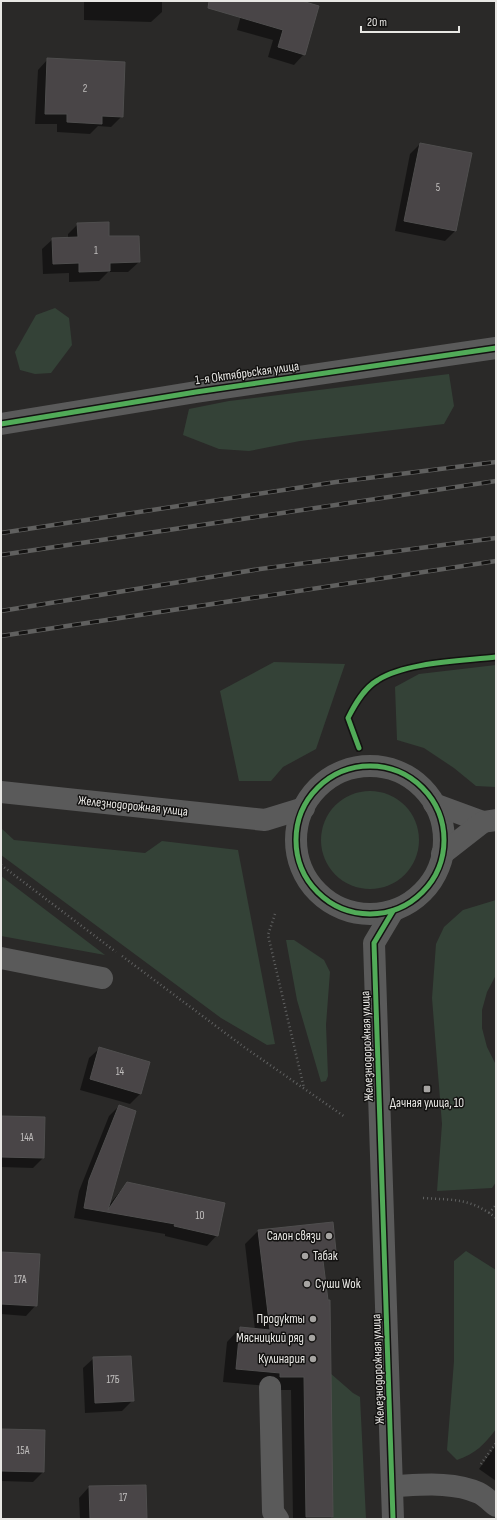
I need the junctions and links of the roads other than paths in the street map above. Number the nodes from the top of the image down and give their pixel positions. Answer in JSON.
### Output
{"nodes":[{"id":1,"x":496,"y":348,"type":"edge"},
{"id":2,"x":1,"y":424,"type":"edge"},
{"id":3,"x":1,"y":792,"type":"edge"},
{"id":4,"x":434,"y":804,"type":"junction"},
{"id":5,"x":304,"y":808,"type":"junction"},
{"id":6,"x":265,"y":820,"type":"junction"},
{"id":7,"x":489,"y":821,"type":"edge"},
{"id":8,"x":296,"y":847,"type":"junction"},
{"id":9,"x":442,"y":854,"type":"junction"},
{"id":10,"x":347,"y":911,"type":"junction"},
{"id":11,"x":393,"y":911,"type":"junction"},
{"id":12,"x":374,"y":943,"type":"junction"},
{"id":13,"x":1,"y":958,"type":"edge"},
{"id":14,"x":102,"y":978,"type":"dead end"},
{"id":15,"x":270,"y":1387,"type":"dead end"},
{"id":16,"x":393,"y":1486,"type":"junction"},
{"id":17,"x":496,"y":1506,"type":"edge"},
{"id":18,"x":278,"y":1519,"type":"edge"},
{"id":19,"x":393,"y":1519,"type":"edge"}],
"edges":[{"from":1,"to":2,"type":"street","name":"1-я Октябрьская улица"},
{"from":3,"to":6,"type":"street","name":"Железнодорожная улица"},
{"from":4,"to":5,"type":"street"},
{"from":4,"to":7,"type":"street"},
{"from":4,"to":9,"type":"street"},
{"from":5,"to":6,"type":"street","name":"Железнодорожная улица"},
{"from":5,"to":8,"type":"street"},
{"from":6,"to":8,"type":"street"},
{"from":7,"to":9,"type":"street"},
{"from":8,"to":10,"type":"street"},
{"from":9,"to":11,"type":"street"},
{"from":10,"to":11,"type":"street"},
{"from":10,"to":12,"type":"street"},
{"from":11,"to":12,"type":"street"},
{"from":12,"to":16,"type":"street","name":"Железнодорожная улица"},
{"from":13,"to":14,"type":"street"},
{"from":15,"to":18,"type":"street"},
{"from":16,"to":17,"type":"street"},
{"from":16,"to":19,"type":"street","name":"Железнодорожная улица"}]}
